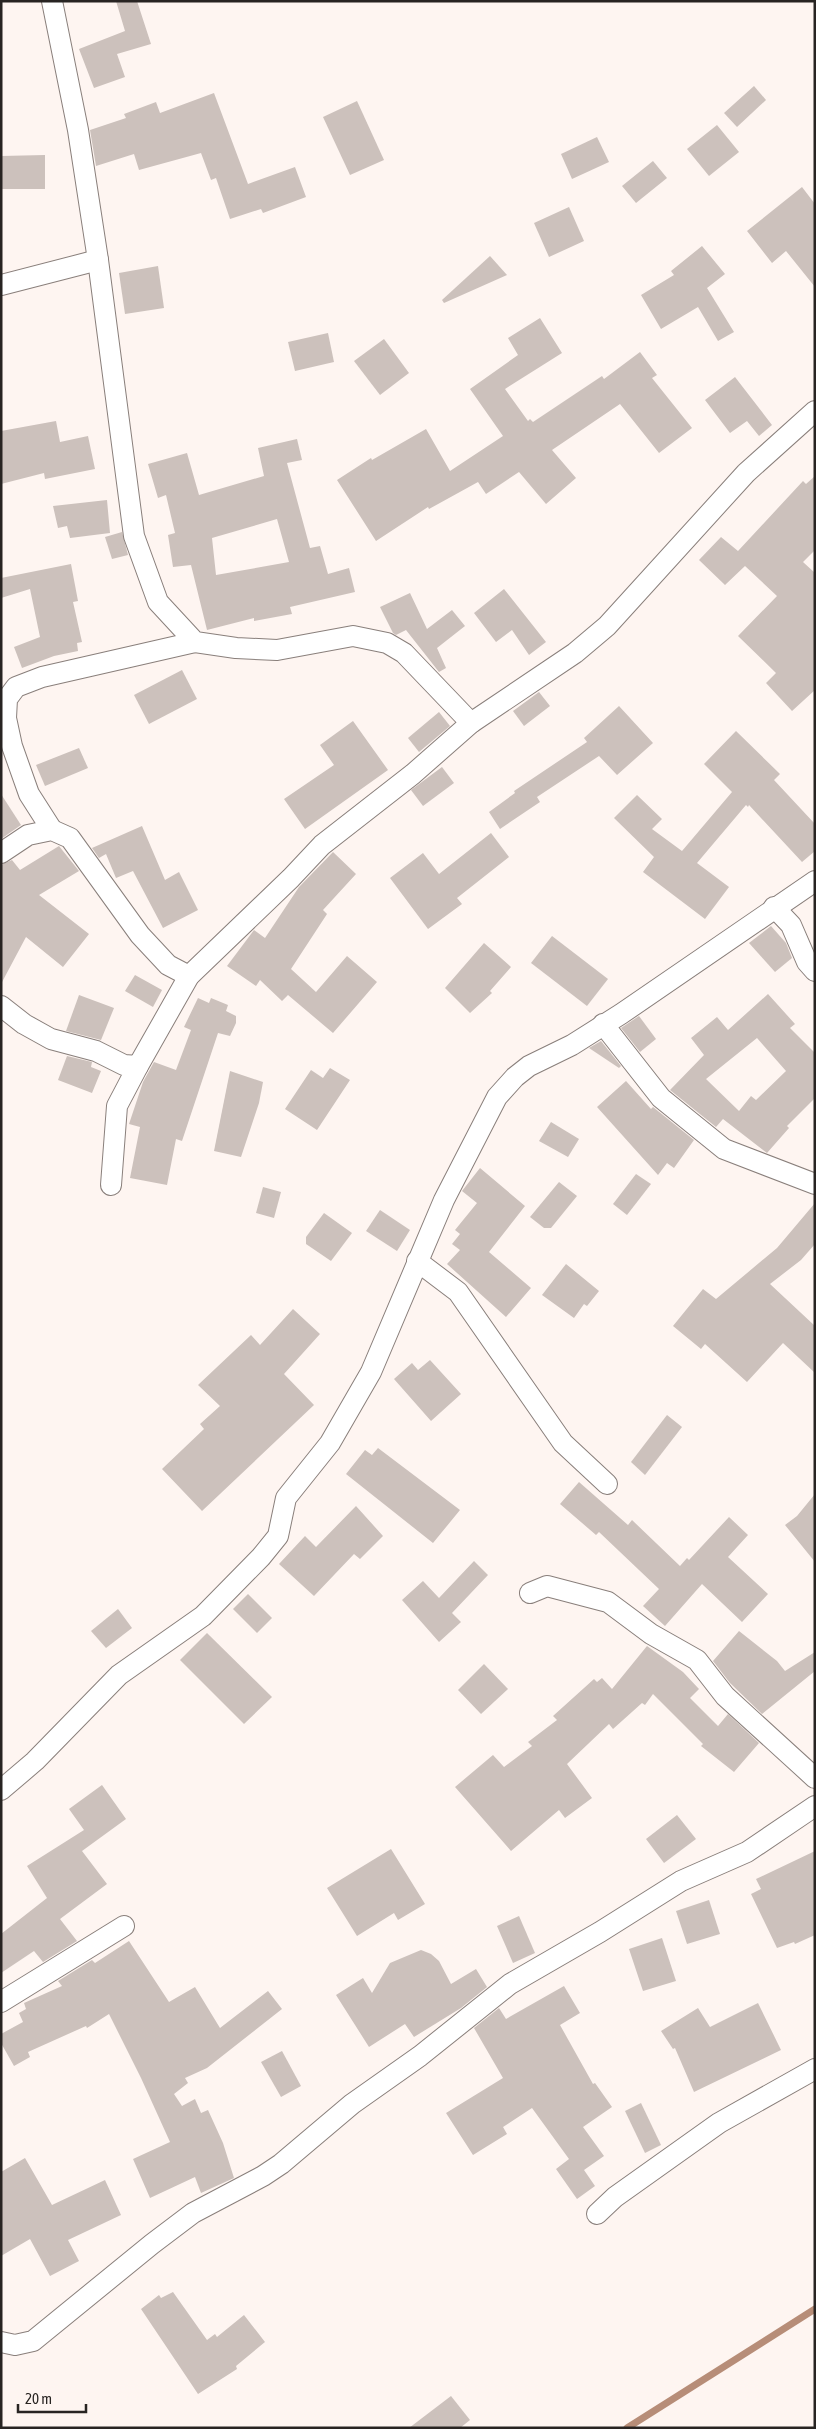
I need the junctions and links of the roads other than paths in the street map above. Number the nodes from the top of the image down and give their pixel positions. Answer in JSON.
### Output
{"nodes":[{"id":1,"x":52,"y":1,"type":"edge"},
{"id":2,"x":98,"y":260,"type":"junction"},
{"id":3,"x":1,"y":286,"type":"edge"},
{"id":4,"x":815,"y":412,"type":"edge"},
{"id":5,"x":195,"y":642,"type":"junction"},
{"id":6,"x":471,"y":723,"type":"junction"},
{"id":7,"x":52,"y":830,"type":"junction"},
{"id":8,"x":1,"y":853,"type":"edge"},
{"id":9,"x":815,"y":882,"type":"edge"},
{"id":10,"x":774,"y":907,"type":"junction"},
{"id":11,"x":815,"y":971,"type":"edge"},
{"id":12,"x":189,"y":976,"type":"junction"},
{"id":13,"x":1,"y":1006,"type":"edge"},
{"id":14,"x":603,"y":1024,"type":"junction"},
{"id":15,"x":138,"y":1066,"type":"junction"},
{"id":16,"x":815,"y":1184,"type":"edge"},
{"id":17,"x":111,"y":1186,"type":"dead end"},
{"id":18,"x":417,"y":1261,"type":"junction"},
{"id":19,"x":607,"y":1484,"type":"dead end"},
{"id":20,"x":530,"y":1592,"type":"dead end"},
{"id":21,"x":815,"y":1778,"type":"edge"},
{"id":22,"x":1,"y":1790,"type":"edge"},
{"id":23,"x":815,"y":1806,"type":"edge"},
{"id":24,"x":124,"y":1926,"type":"dead end"},
{"id":25,"x":1,"y":2002,"type":"edge"},
{"id":26,"x":815,"y":2069,"type":"edge"},
{"id":27,"x":597,"y":2214,"type":"dead end"},
{"id":28,"x":1,"y":2342,"type":"edge"}],
"edges":[{"from":1,"to":2,"type":"street"},
{"from":2,"to":3,"type":"street"},
{"from":2,"to":5,"type":"street"},
{"from":4,"to":6,"type":"street"},
{"from":5,"to":6,"type":"street"},
{"from":5,"to":7,"type":"street"},
{"from":6,"to":12,"type":"street"},
{"from":7,"to":8,"type":"street"},
{"from":7,"to":12,"type":"street"},
{"from":9,"to":10,"type":"street"},
{"from":10,"to":11,"type":"street"},
{"from":10,"to":14,"type":"street"},
{"from":12,"to":15,"type":"street"},
{"from":13,"to":15,"type":"street"},
{"from":14,"to":16,"type":"street"},
{"from":14,"to":18,"type":"street"},
{"from":15,"to":17,"type":"street"},
{"from":18,"to":19,"type":"street"},
{"from":18,"to":22,"type":"street"},
{"from":20,"to":21,"type":"street"},
{"from":23,"to":28,"type":"street"},
{"from":24,"to":25,"type":"street"},
{"from":26,"to":27,"type":"street"}]}
